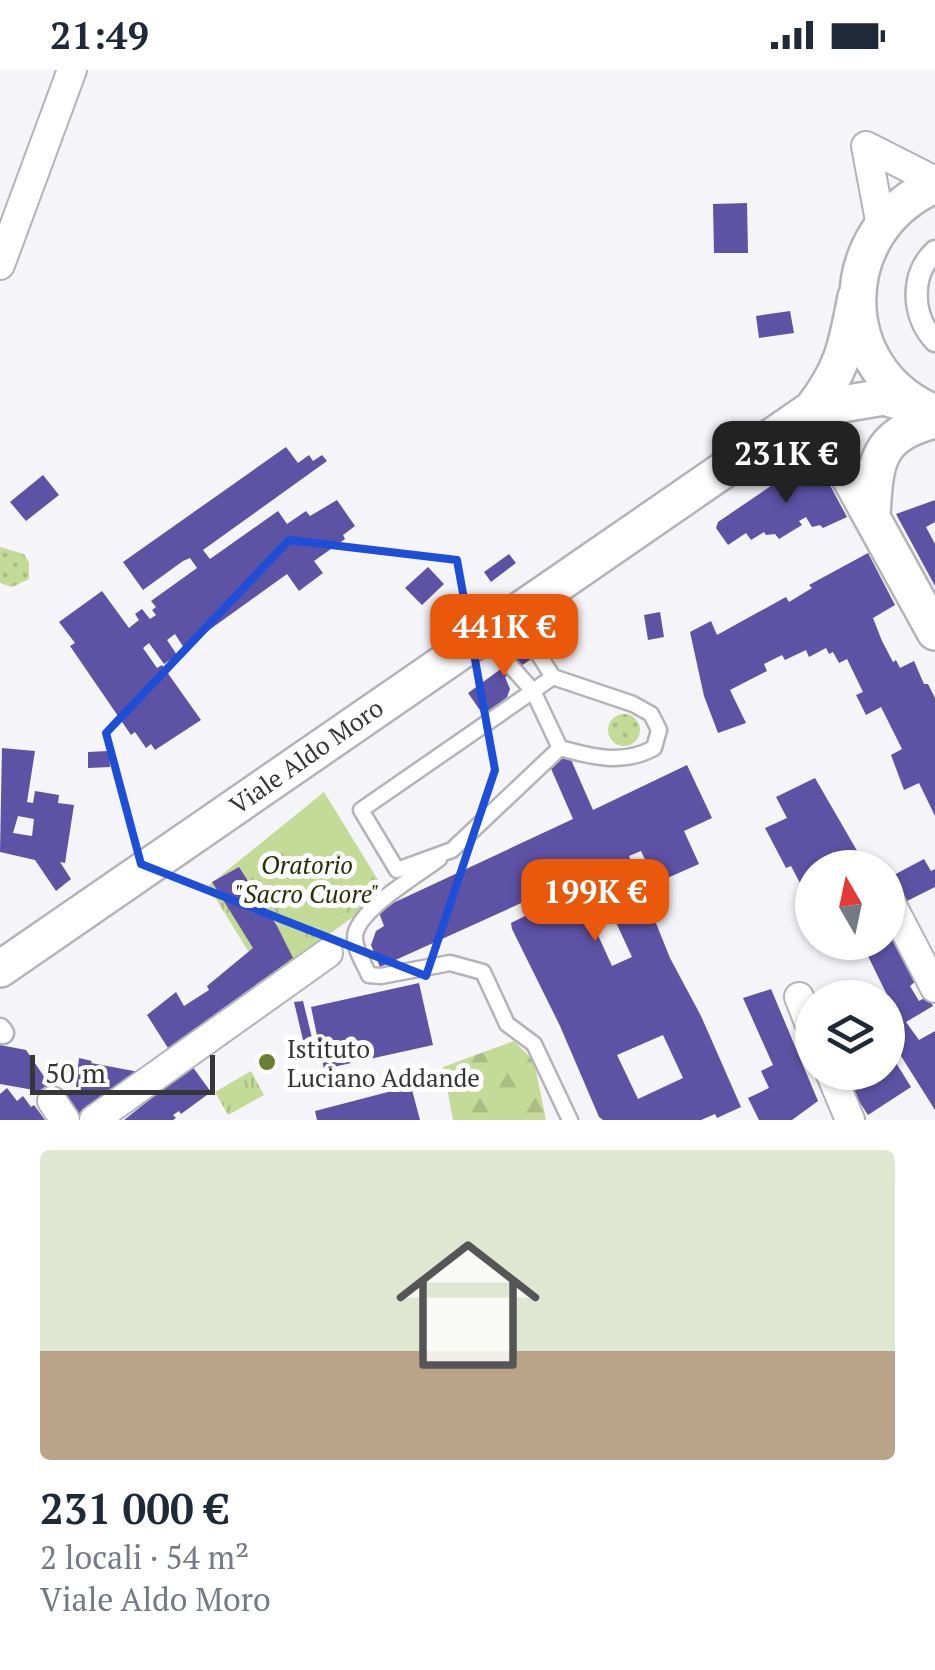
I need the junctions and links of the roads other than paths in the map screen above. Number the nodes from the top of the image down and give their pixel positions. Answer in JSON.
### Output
{"nodes":[{"id":1,"x":72,"y":70,"type":"edge"},
{"id":2,"x":935,"y":183,"type":"edge"},
{"id":3,"x":881,"y":226,"type":"junction"},
{"id":4,"x":935,"y":250,"type":"edge"},
{"id":5,"x":0,"y":265,"type":"edge"},
{"id":6,"x":856,"y":297,"type":"junction"},
{"id":7,"x":935,"y":341,"type":"edge"},
{"id":8,"x":812,"y":409,"type":"junction"},
{"id":9,"x":930,"y":414,"type":"edge"},
{"id":10,"x":872,"y":516,"type":"junction"},
{"id":11,"x":512,"y":613,"type":"junction"},
{"id":12,"x":935,"y":632,"type":"edge"},
{"id":13,"x":482,"y":634,"type":"junction"},
{"id":14,"x":553,"y":677,"type":"junction"},
{"id":15,"x":534,"y":691,"type":"junction"},
{"id":16,"x":560,"y":748,"type":"junction"},
{"id":17,"x":452,"y":850,"type":"junction"},
{"id":18,"x":905,"y":931,"type":"edge"},
{"id":19,"x":328,"y":953,"type":"dead end"},
{"id":20,"x":8,"y":955,"type":"edge"},
{"id":21,"x":935,"y":988,"type":"edge"},
{"id":22,"x":838,"y":1090,"type":"edge"},
{"id":23,"x":94,"y":1120,"type":"edge"},
{"id":24,"x":570,"y":1120,"type":"edge"},
{"id":25,"x":850,"y":1120,"type":"edge"}],
"edges":[{"from":1,"to":5,"type":"street"},
{"from":2,"to":3,"type":"street"},
{"from":2,"to":3,"type":"street"},
{"from":3,"to":6,"type":"street","name":"Viale Aldo Moro"},
{"from":4,"to":7,"type":"street"},
{"from":6,"to":8,"type":"street","name":"Viale Aldo Moro"},
{"from":6,"to":9,"type":"street"},
{"from":8,"to":9,"type":"street","name":"Viale Aldo Moro"},
{"from":8,"to":10,"type":"street"},
{"from":8,"to":11,"type":"street","name":"Viale Aldo Moro"},
{"from":9,"to":10,"type":"street"},
{"from":10,"to":12,"type":"street"},
{"from":11,"to":13,"type":"street","name":"Viale Aldo Moro"},
{"from":11,"to":14,"type":"lane"},
{"from":13,"to":15,"type":"lane"},
{"from":13,"to":20,"type":"street","name":"Viale Aldo Moro"},
{"from":14,"to":15,"type":"lane"},
{"from":14,"to":16,"type":"lane"},
{"from":15,"to":16,"type":"lane"},
{"from":15,"to":17,"type":"lane"},
{"from":16,"to":17,"type":"lane"},
{"from":17,"to":24,"type":"lane"},
{"from":18,"to":21,"type":"street"},
{"from":19,"to":23,"type":"street"},
{"from":22,"to":25,"type":"street"}]}
